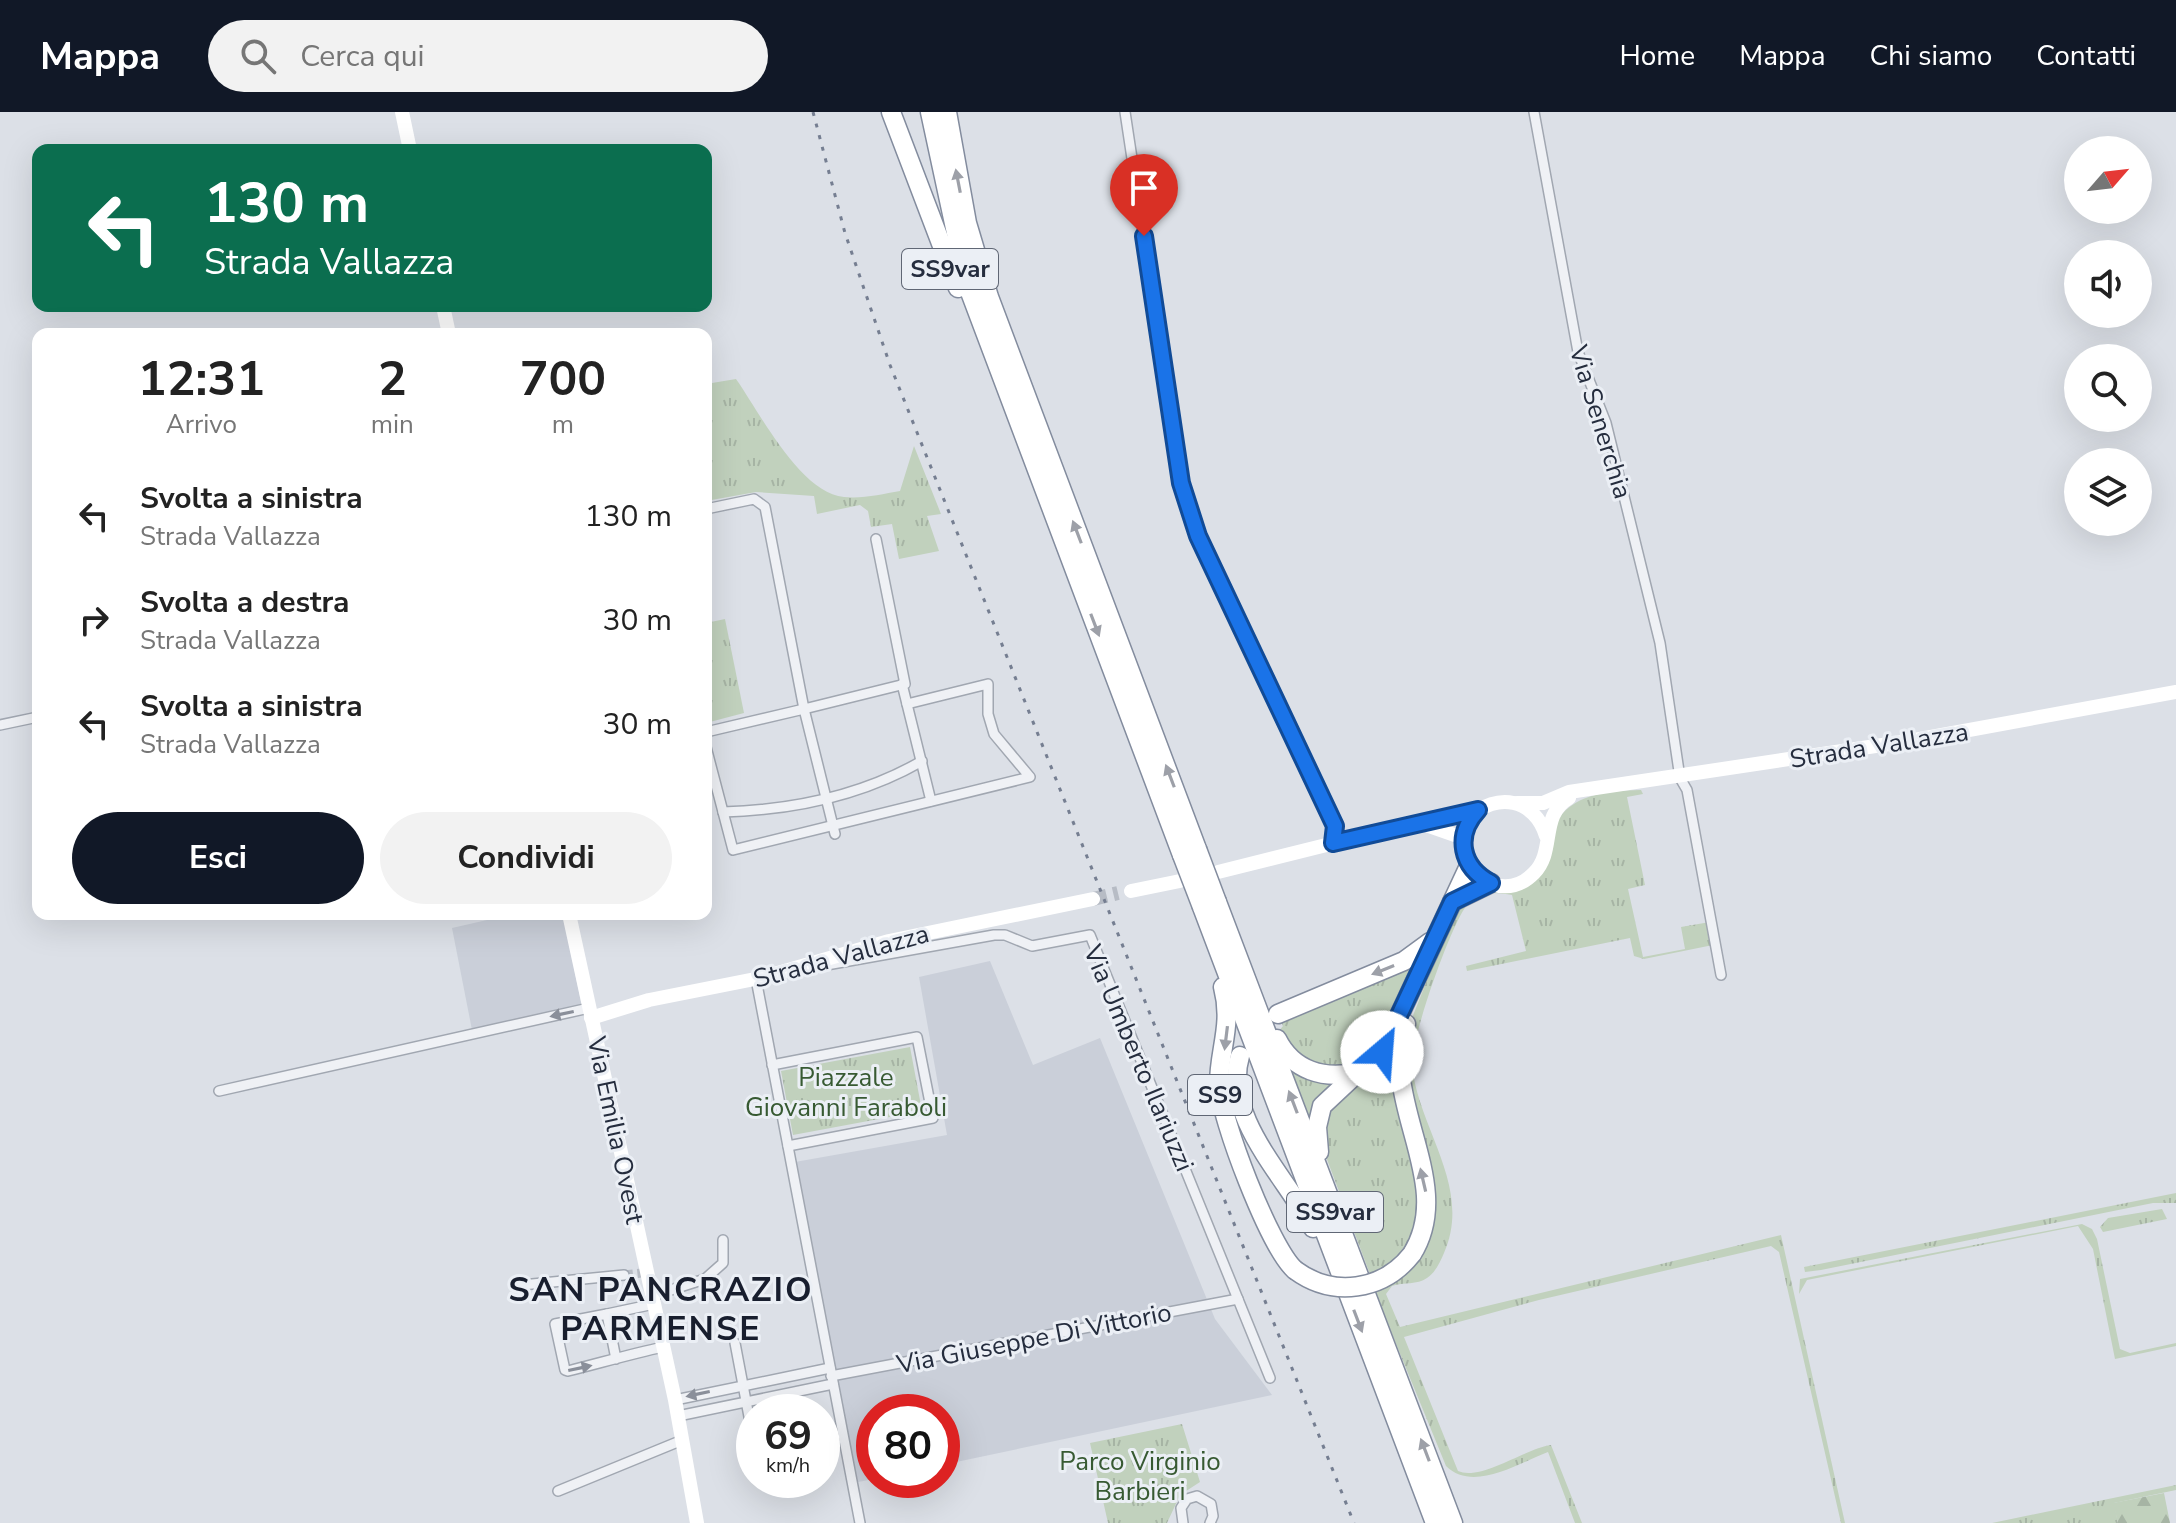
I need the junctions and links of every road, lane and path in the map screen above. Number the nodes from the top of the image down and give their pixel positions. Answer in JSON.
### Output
{"nodes":[{"id":1,"x":402,"y":112,"type":"edge"},
{"id":2,"x":891,"y":112,"type":"edge"},
{"id":3,"x":930,"y":112,"type":"edge"},
{"id":4,"x":947,"y":112,"type":"edge"},
{"id":5,"x":1125,"y":112,"type":"edge"},
{"id":6,"x":1534,"y":112,"type":"edge"},
{"id":7,"x":409,"y":144,"type":"edge"},
{"id":8,"x":1018,"y":422,"type":"junction"},
{"id":9,"x":712,"y":508,"type":"edge"},
{"id":10,"x":876,"y":539,"type":"dead end"},
{"id":11,"x":902,"y":684,"type":"junction"},
{"id":12,"x":2176,"y":692,"type":"edge"},
{"id":13,"x":907,"y":704,"type":"junction"},
{"id":14,"x":804,"y":709,"type":"junction"},
{"id":15,"x":32,"y":718,"type":"edge"},
{"id":16,"x":0,"y":725,"type":"edge"},
{"id":17,"x":712,"y":731,"type":"edge"},
{"id":18,"x":922,"y":761,"type":"junction"},
{"id":19,"x":712,"y":770,"type":"edge"},
{"id":20,"x":1680,"y":778,"type":"junction"},
{"id":21,"x":1581,"y":792,"type":"junction"},
{"id":22,"x":826,"y":799,"type":"junction"},
{"id":23,"x":931,"y":801,"type":"junction"},
{"id":24,"x":1517,"y":803,"type":"junction"},
{"id":25,"x":1478,"y":810,"type":"junction"},
{"id":26,"x":723,"y":812,"type":"junction"},
{"id":27,"x":1420,"y":823,"type":"junction"},
{"id":28,"x":834,"y":830,"type":"junction"},
{"id":29,"x":1546,"y":836,"type":"junction"},
{"id":30,"x":1463,"y":838,"type":"junction"},
{"id":31,"x":1333,"y":843,"type":"junction"},
{"id":32,"x":1190,"y":852,"type":"junction"},
{"id":33,"x":1469,"y":866,"type":"junction"},
{"id":34,"x":1218,"y":872,"type":"dead end"},
{"id":35,"x":1180,"y":881,"type":"dead end"},
{"id":36,"x":1491,"y":883,"type":"junction"},
{"id":37,"x":1124,"y":892,"type":"tunnel mouth"},
{"id":38,"x":1093,"y":899,"type":"tunnel mouth"},
{"id":39,"x":1452,"y":902,"type":"junction"},
{"id":40,"x":1210,"y":904,"type":"junction"},
{"id":41,"x":570,"y":920,"type":"edge"},
{"id":42,"x":1439,"y":931,"type":"junction"},
{"id":43,"x":1230,"y":937,"type":"junction"},
{"id":44,"x":786,"y":971,"type":"junction"},
{"id":45,"x":1721,"y":975,"type":"dead end"},
{"id":46,"x":756,"y":979,"type":"junction"},
{"id":47,"x":590,"y":1013,"type":"junction"},
{"id":48,"x":1278,"y":1014,"type":"dead end"},
{"id":49,"x":1240,"y":1056,"type":"dead end"},
{"id":50,"x":772,"y":1065,"type":"junction"},
{"id":51,"x":1358,"y":1072,"type":"junction"},
{"id":52,"x":219,"y":1091,"type":"dead end"},
{"id":53,"x":788,"y":1146,"type":"junction"},
{"id":54,"x":723,"y":1240,"type":"dead end"},
{"id":55,"x":1337,"y":1264,"type":"junction"},
{"id":56,"x":624,"y":1275,"type":"tunnel mouth"},
{"id":57,"x":522,"y":1285,"type":"dead end"},
{"id":58,"x":1238,"y":1299,"type":"junction"},
{"id":59,"x":653,"y":1300,"type":"junction"},
{"id":60,"x":1372,"y":1310,"type":"junction"},
{"id":61,"x":607,"y":1314,"type":"junction"},
{"id":62,"x":735,"y":1343,"type":"dead end"},
{"id":63,"x":663,"y":1347,"type":"junction"},
{"id":64,"x":621,"y":1357,"type":"junction"},
{"id":65,"x":831,"y":1376,"type":"junction"},
{"id":66,"x":1270,"y":1378,"type":"dead end"},
{"id":67,"x":743,"y":1385,"type":"junction"},
{"id":68,"x":745,"y":1394,"type":"edge"},
{"id":69,"x":767,"y":1394,"type":"edge"},
{"id":70,"x":675,"y":1400,"type":"junction"},
{"id":71,"x":736,"y":1402,"type":"edge"},
{"id":72,"x":678,"y":1416,"type":"junction"},
{"id":73,"x":680,"y":1441,"type":"junction"},
{"id":74,"x":558,"y":1491,"type":"dead end"},
{"id":75,"x":1181,"y":1521,"type":"edge"},
{"id":76,"x":697,"y":1523,"type":"edge"},
{"id":77,"x":860,"y":1523,"type":"edge"},
{"id":78,"x":1210,"y":1523,"type":"edge"},
{"id":79,"x":1435,"y":1523,"type":"edge"},
{"id":80,"x":1453,"y":1523,"type":"edge"}],
"edges":[{"from":1,"to":7,"type":"street"},
{"from":2,"to":8,"type":"highway","number":"SS9var"},
{"from":3,"to":8,"type":"highway"},
{"from":32,"to":4,"type":"highway","one_way":true},
{"from":5,"to":31,"type":"street"},
{"from":6,"to":20,"type":"street","name":"Via Senerchia"},
{"from":8,"to":32,"type":"highway","one_way":true},
{"from":9,"to":14,"type":"street"},
{"from":10,"to":11,"type":"street"},
{"from":11,"to":13,"type":"street"},
{"from":11,"to":14,"type":"street"},
{"from":12,"to":20,"type":"street","name":"Strada Vallazza"},
{"from":13,"to":18,"type":"street"},
{"from":13,"to":23,"type":"street"},
{"from":14,"to":17,"type":"street"},
{"from":14,"to":22,"type":"street"},
{"from":15,"to":16,"type":"street"},
{"from":18,"to":22,"type":"street"},
{"from":18,"to":23,"type":"street"},
{"from":19,"to":26,"type":"street"},
{"from":20,"to":21,"type":"street","name":"Strada Vallazza"},
{"from":20,"to":45,"type":"street","name":"Via Senerchia"},
{"from":21,"to":24,"type":"street","name":"Strada Vallazza"},
{"from":21,"to":29,"type":"street"},
{"from":22,"to":26,"type":"street"},
{"from":22,"to":28,"type":"street"},
{"from":23,"to":28,"type":"street"},
{"from":24,"to":25,"type":"street","name":"Strada Vallazza"},
{"from":24,"to":29,"type":"street"},
{"from":25,"to":27,"type":"street","name":"Strada Vallazza"},
{"from":25,"to":30,"type":"street"},
{"from":26,"to":28,"type":"street"},
{"from":27,"to":30,"type":"street"},
{"from":27,"to":31,"type":"street","name":"Strada Vallazza"},
{"from":29,"to":36,"type":"street"},
{"from":30,"to":33,"type":"street"},
{"from":31,"to":34,"type":"street","name":"Strada Vallazza"},
{"from":32,"to":40,"type":"highway","number":"SS9var","bridge":true},
{"from":33,"to":36,"type":"street"},
{"from":33,"to":39,"type":"highway","number":"SS9"},
{"from":35,"to":37,"type":"street"},
{"from":36,"to":39,"type":"highway"},
{"from":38,"to":44,"type":"street","name":"Strada Vallazza"},
{"from":39,"to":42,"type":"highway","number":"SS9"},
{"from":40,"to":42,"type":"highway","number":"SS9","one_way":true,"bridge":true},
{"from":40,"to":43,"type":"highway","number":"SS9var"},
{"from":40,"to":55,"type":"highway","number":"SS9var"},
{"from":41,"to":47,"type":"street","name":"Via Emilia Ovest"},
{"from":42,"to":48,"type":"highway","number":"SS9","one_way":true},
{"from":42,"to":51,"type":"highway","number":"SS9"},
{"from":43,"to":51,"type":"highway"},
{"from":60,"to":43,"type":"highway","number":"SS9var","one_way":true},
{"from":44,"to":46,"type":"street","name":"Strada Vallazza"},
{"from":44,"to":58,"type":"street","name":"Via Umberto Ilariuzzi"},
{"from":46,"to":47,"type":"street","name":"Strada Vallazza"},
{"from":46,"to":50,"type":"street"},
{"from":47,"to":52,"type":"street","one_way":true},
{"from":47,"to":59,"type":"street","name":"Via Emilia Ovest"},
{"from":49,"to":55,"type":"highway","number":"SS9"},
{"from":50,"to":53,"type":"street"},
{"from":50,"to":53,"type":"street"},
{"from":51,"to":60,"type":"highway","number":"SS9"},
{"from":53,"to":65,"type":"street"},
{"from":54,"to":59,"type":"street"},
{"from":55,"to":79,"type":"highway","number":"SS9var","one_way":true},
{"from":56,"to":57,"type":"street"},
{"from":58,"to":65,"type":"street","name":"Via Giuseppe Di Vittorio"},
{"from":58,"to":66,"type":"street","name":"Via Umberto Ilariuzzi"},
{"from":59,"to":61,"type":"street"},
{"from":59,"to":63,"type":"street","name":"Via Emilia Ovest"},
{"from":80,"to":60,"type":"highway","number":"SS9var","one_way":true},
{"from":61,"to":64,"type":"street"},
{"from":61,"to":64,"type":"street","one_way":true},
{"from":62,"to":67,"type":"street"},
{"from":63,"to":64,"type":"street"},
{"from":63,"to":70,"type":"street","name":"Via Emilia Ovest"},
{"from":65,"to":67,"type":"street"},
{"from":65,"to":69,"type":"street"},
{"from":65,"to":77,"type":"street"},
{"from":67,"to":68,"type":"street"},
{"from":67,"to":70,"type":"street","one_way":true},
{"from":70,"to":72,"type":"street","name":"Via Emilia Ovest"},
{"from":71,"to":72,"type":"street"},
{"from":72,"to":73,"type":"street","name":"Via Emilia Ovest"},
{"from":73,"to":74,"type":"street"},
{"from":73,"to":76,"type":"street","name":"Via Emilia Ovest"},
{"from":75,"to":78,"type":"street"}]}
